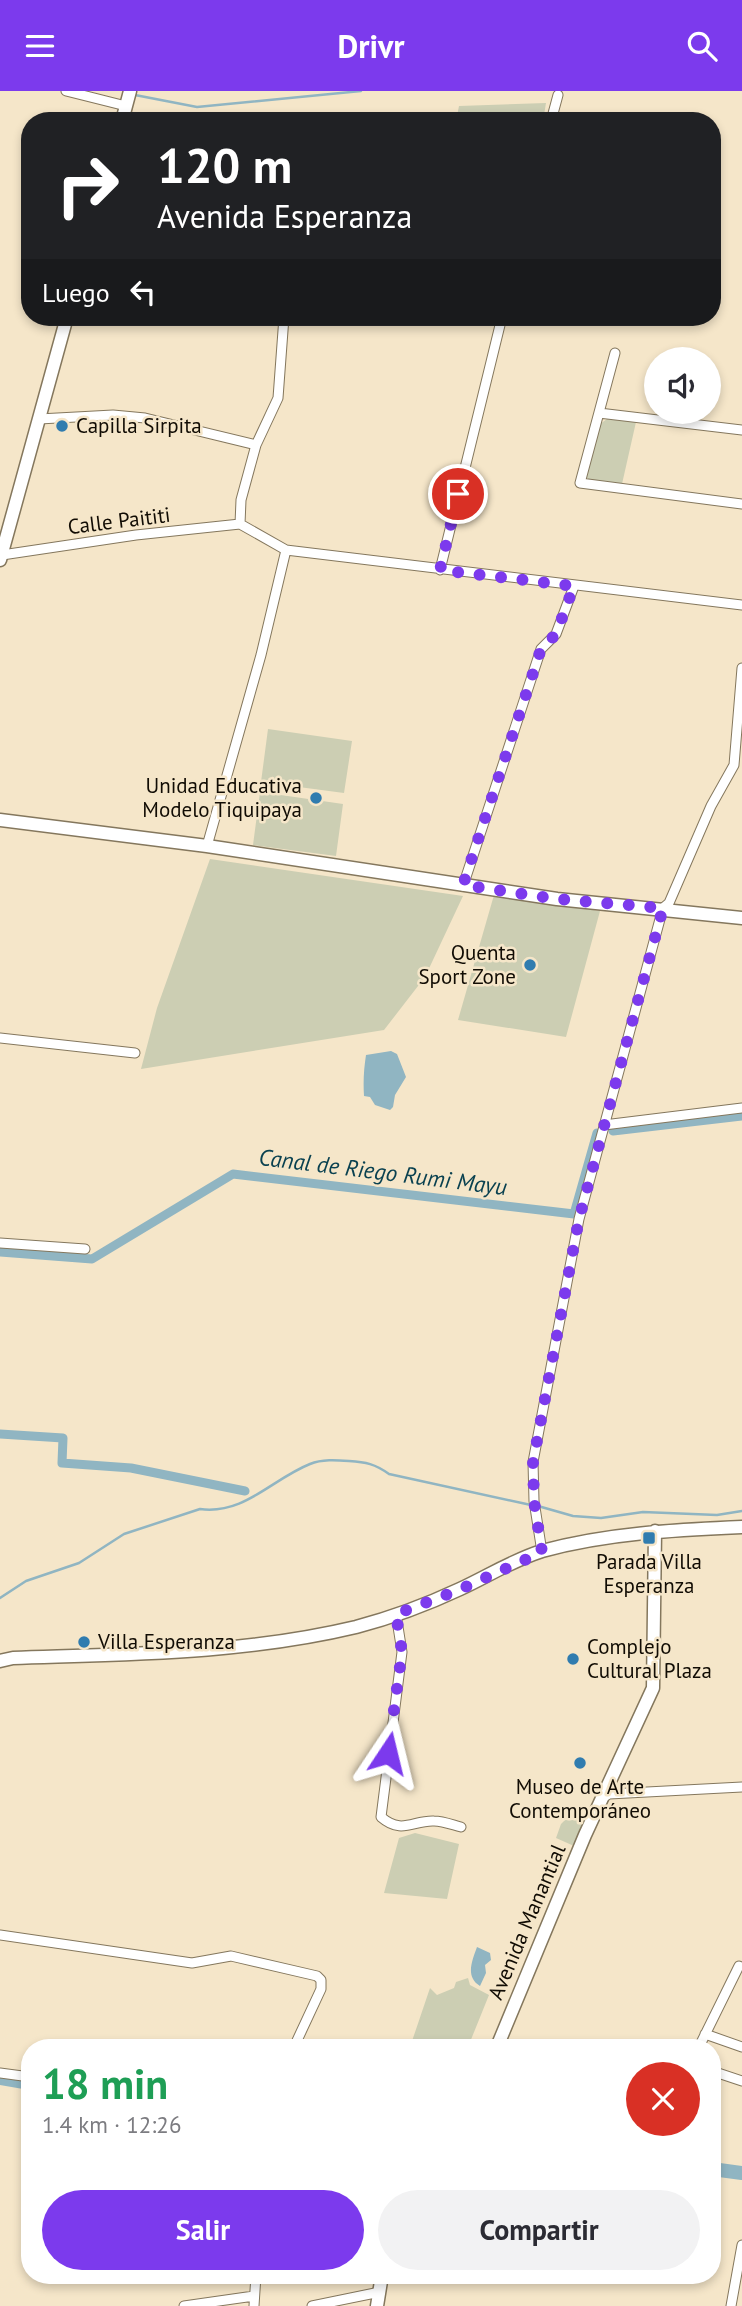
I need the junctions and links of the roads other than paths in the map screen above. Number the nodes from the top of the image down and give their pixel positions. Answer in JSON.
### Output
{"nodes":[{"id":1,"x":66,"y":91,"type":"edge"},
{"id":2,"x":558,"y":95,"type":"dead end"},
{"id":3,"x":128,"y":99,"type":"edge"},
{"id":4,"x":553,"y":112,"type":"edge"},
{"id":5,"x":65,"y":326,"type":"edge"},
{"id":6,"x":283,"y":326,"type":"edge"},
{"id":7,"x":500,"y":326,"type":"edge"},
{"id":8,"x":615,"y":353,"type":"dead end"},
{"id":9,"x":599,"y":413,"type":"junction"},
{"id":10,"x":39,"y":419,"type":"junction"},
{"id":11,"x":742,"y":430,"type":"edge"},
{"id":12,"x":256,"y":445,"type":"junction"},
{"id":13,"x":742,"y":504,"type":"edge"},
{"id":14,"x":240,"y":524,"type":"junction"},
{"id":15,"x":286,"y":550,"type":"junction"},
{"id":16,"x":1,"y":557,"type":"edge"},
{"id":17,"x":440,"y":570,"type":"junction"},
{"id":18,"x":574,"y":586,"type":"junction"},
{"id":19,"x":742,"y":605,"type":"edge"},
{"id":20,"x":742,"y":668,"type":"edge"},
{"id":21,"x":0,"y":820,"type":"edge"},
{"id":22,"x":207,"y":846,"type":"junction"},
{"id":23,"x":463,"y":885,"type":"junction"},
{"id":24,"x":663,"y":908,"type":"junction"},
{"id":25,"x":742,"y":918,"type":"edge"},
{"id":26,"x":0,"y":1038,"type":"edge"},
{"id":27,"x":135,"y":1053,"type":"dead end"},
{"id":28,"x":742,"y":1108,"type":"edge"},
{"id":29,"x":604,"y":1125,"type":"junction"},
{"id":30,"x":0,"y":1243,"type":"edge"},
{"id":31,"x":85,"y":1249,"type":"dead end"},
{"id":32,"x":742,"y":1527,"type":"edge"},
{"id":33,"x":655,"y":1531,"type":"junction"},
{"id":34,"x":542,"y":1552,"type":"junction"},
{"id":35,"x":396,"y":1614,"type":"junction"},
{"id":36,"x":0,"y":1661,"type":"edge"},
{"id":37,"x":742,"y":1787,"type":"edge"},
{"id":38,"x":600,"y":1799,"type":"junction"},
{"id":39,"x":461,"y":1827,"type":"dead end"},
{"id":40,"x":0,"y":1935,"type":"edge"},
{"id":41,"x":739,"y":1966,"type":"dead end"},
{"id":42,"x":705,"y":2034,"type":"junction"},
{"id":43,"x":298,"y":2039,"type":"edge"},
{"id":44,"x":500,"y":2039,"type":"edge"},
{"id":45,"x":703,"y":2039,"type":"edge"},
{"id":46,"x":719,"y":2039,"type":"edge"},
{"id":47,"x":721,"y":2040,"type":"edge"},
{"id":48,"x":742,"y":2047,"type":"edge"},
{"id":49,"x":0,"y":2073,"type":"edge"},
{"id":50,"x":721,"y":2074,"type":"edge"},
{"id":51,"x":21,"y":2076,"type":"edge"},
{"id":52,"x":742,"y":2081,"type":"edge"},
{"id":53,"x":742,"y":2245,"type":"edge"},
{"id":54,"x":381,"y":2284,"type":"edge"},
{"id":55,"x":380,"y":2292,"type":"junction"},
{"id":56,"x":254,"y":2301,"type":"edge"},
{"id":57,"x":184,"y":2306,"type":"edge"},
{"id":58,"x":312,"y":2306,"type":"edge"},
{"id":59,"x":377,"y":2306,"type":"edge"},
{"id":60,"x":731,"y":2306,"type":"edge"}],
"edges":[{"from":1,"to":3,"type":"street"},
{"from":2,"to":4,"type":"street"},
{"from":5,"to":10,"type":"main road"},
{"from":6,"to":12,"type":"street"},
{"from":7,"to":17,"type":"street"},
{"from":8,"to":9,"type":"street"},
{"from":9,"to":11,"type":"street"},
{"from":9,"to":13,"type":"street"},
{"from":10,"to":12,"type":"street"},
{"from":10,"to":16,"type":"main road"},
{"from":12,"to":14,"type":"street"},
{"from":14,"to":15,"type":"street"},
{"from":14,"to":16,"type":"street","name":"Calle Paititi"},
{"from":15,"to":17,"type":"street"},
{"from":15,"to":22,"type":"street"},
{"from":17,"to":18,"type":"street"},
{"from":18,"to":19,"type":"street"},
{"from":18,"to":23,"type":"street"},
{"from":20,"to":24,"type":"street"},
{"from":21,"to":22,"type":"main road"},
{"from":22,"to":23,"type":"main road"},
{"from":23,"to":24,"type":"main road"},
{"from":24,"to":25,"type":"main road"},
{"from":24,"to":29,"type":"street"},
{"from":26,"to":27,"type":"street"},
{"from":28,"to":29,"type":"street"},
{"from":29,"to":34,"type":"street"},
{"from":30,"to":31,"type":"street"},
{"from":32,"to":33,"type":"main road"},
{"from":33,"to":34,"type":"main road"},
{"from":33,"to":38,"type":"main road","name":"Avenida Manantial"},
{"from":34,"to":35,"type":"main road"},
{"from":35,"to":36,"type":"main road"},
{"from":35,"to":39,"type":"street"},
{"from":37,"to":38,"type":"street"},
{"from":38,"to":44,"type":"main road","name":"Avenida Manantial"},
{"from":40,"to":43,"type":"street"},
{"from":41,"to":42,"type":"street"},
{"from":42,"to":45,"type":"street"},
{"from":42,"to":46,"type":"street"},
{"from":47,"to":48,"type":"street"},
{"from":49,"to":51,"type":"street"},
{"from":50,"to":52,"type":"street"},
{"from":53,"to":60,"type":"street"},
{"from":54,"to":55,"type":"main road"},
{"from":55,"to":58,"type":"street"},
{"from":55,"to":59,"type":"main road"},
{"from":56,"to":57,"type":"street"}]}
